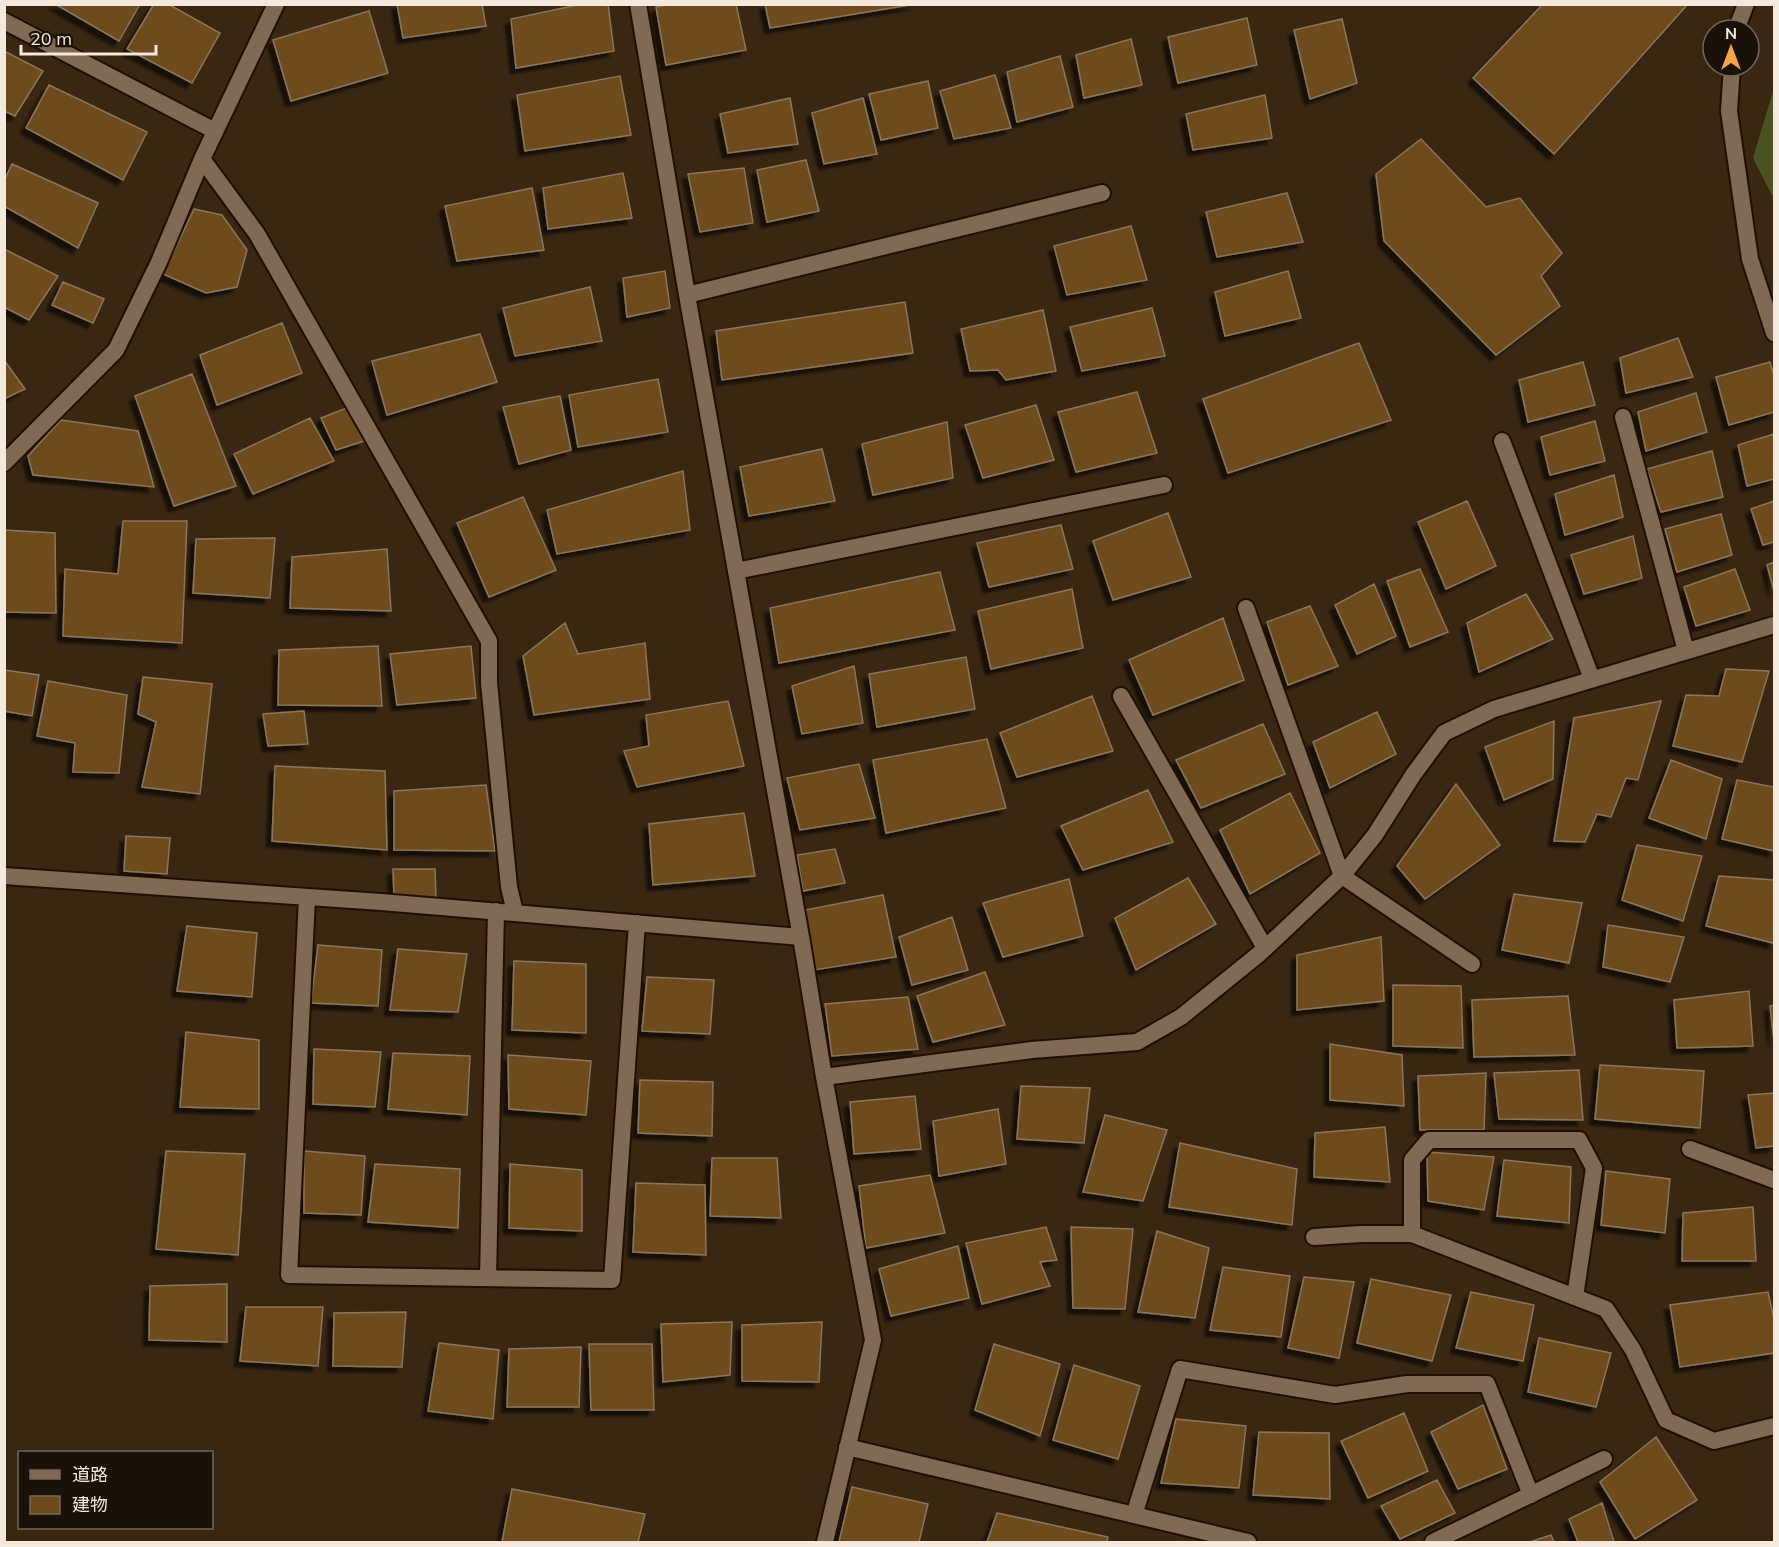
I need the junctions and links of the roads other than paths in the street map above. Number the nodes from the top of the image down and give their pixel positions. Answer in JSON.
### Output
{"nodes":[{"id":1,"x":276,"y":4,"type":"edge"},
{"id":2,"x":638,"y":4,"type":"edge"},
{"id":3,"x":4,"y":21,"type":"edge"},
{"id":4,"x":1731,"y":78,"type":"edge"},
{"id":5,"x":215,"y":132,"type":"junction"},
{"id":6,"x":202,"y":159,"type":"junction"},
{"id":7,"x":1102,"y":193,"type":"dead end"},
{"id":8,"x":687,"y":295,"type":"junction"},
{"id":9,"x":1774,"y":333,"type":"edge"},
{"id":10,"x":1623,"y":417,"type":"dead end"},
{"id":11,"x":1502,"y":441,"type":"dead end"},
{"id":12,"x":4,"y":463,"type":"edge"},
{"id":13,"x":1164,"y":485,"type":"dead end"},
{"id":14,"x":736,"y":571,"type":"junction"},
{"id":15,"x":1246,"y":608,"type":"dead end"},
{"id":16,"x":1774,"y":625,"type":"edge"},
{"id":17,"x":1686,"y":651,"type":"junction"},
{"id":18,"x":1592,"y":679,"type":"junction"},
{"id":19,"x":1121,"y":696,"type":"dead end"},
{"id":20,"x":4,"y":876,"type":"edge"},
{"id":21,"x":1342,"y":876,"type":"junction"},
{"id":22,"x":307,"y":897,"type":"junction"},
{"id":23,"x":496,"y":911,"type":"junction"},
{"id":24,"x":515,"y":912,"type":"junction"},
{"id":25,"x":637,"y":923,"type":"junction"},
{"id":26,"x":801,"y":937,"type":"junction"},
{"id":27,"x":1265,"y":948,"type":"junction"},
{"id":28,"x":1472,"y":964,"type":"dead end"},
{"id":29,"x":824,"y":1077,"type":"junction"},
{"id":30,"x":1690,"y":1149,"type":"dead end"},
{"id":31,"x":1774,"y":1180,"type":"edge"},
{"id":32,"x":1412,"y":1234,"type":"junction"},
{"id":33,"x":1314,"y":1237,"type":"dead end"},
{"id":34,"x":488,"y":1278,"type":"junction"},
{"id":35,"x":1575,"y":1297,"type":"junction"},
{"id":36,"x":1774,"y":1426,"type":"edge"},
{"id":37,"x":847,"y":1446,"type":"junction"},
{"id":38,"x":1604,"y":1459,"type":"dead end"},
{"id":39,"x":1531,"y":1495,"type":"junction"},
{"id":40,"x":1134,"y":1515,"type":"junction"},
{"id":41,"x":825,"y":1542,"type":"edge"},
{"id":42,"x":1248,"y":1542,"type":"edge"},
{"id":43,"x":1433,"y":1542,"type":"edge"}],
"edges":[{"from":1,"to":5,"type":"street"},
{"from":2,"to":8,"type":"street"},
{"from":3,"to":5,"type":"street"},
{"from":4,"to":9,"type":"street"},
{"from":5,"to":6,"type":"street"},
{"from":6,"to":12,"type":"street"},
{"from":6,"to":24,"type":"street"},
{"from":7,"to":8,"type":"street"},
{"from":8,"to":14,"type":"street"},
{"from":10,"to":17,"type":"street"},
{"from":11,"to":18,"type":"street"},
{"from":13,"to":14,"type":"street"},
{"from":14,"to":26,"type":"street"},
{"from":15,"to":21,"type":"street"},
{"from":16,"to":17,"type":"street"},
{"from":17,"to":18,"type":"street"},
{"from":18,"to":21,"type":"street"},
{"from":19,"to":27,"type":"street"},
{"from":20,"to":22,"type":"street"},
{"from":21,"to":27,"type":"street"},
{"from":21,"to":28,"type":"street"},
{"from":22,"to":23,"type":"street"},
{"from":22,"to":34,"type":"street"},
{"from":23,"to":24,"type":"street"},
{"from":23,"to":34,"type":"street"},
{"from":24,"to":25,"type":"street"},
{"from":25,"to":26,"type":"street"},
{"from":25,"to":34,"type":"street"},
{"from":26,"to":29,"type":"street"},
{"from":27,"to":29,"type":"street"},
{"from":29,"to":37,"type":"street"},
{"from":30,"to":31,"type":"street"},
{"from":32,"to":33,"type":"street"},
{"from":32,"to":35,"type":"street"},
{"from":32,"to":35,"type":"street"},
{"from":35,"to":36,"type":"street"},
{"from":37,"to":40,"type":"street"},
{"from":37,"to":41,"type":"street"},
{"from":38,"to":39,"type":"street"},
{"from":39,"to":40,"type":"street"},
{"from":39,"to":43,"type":"street"},
{"from":40,"to":42,"type":"street"}]}
